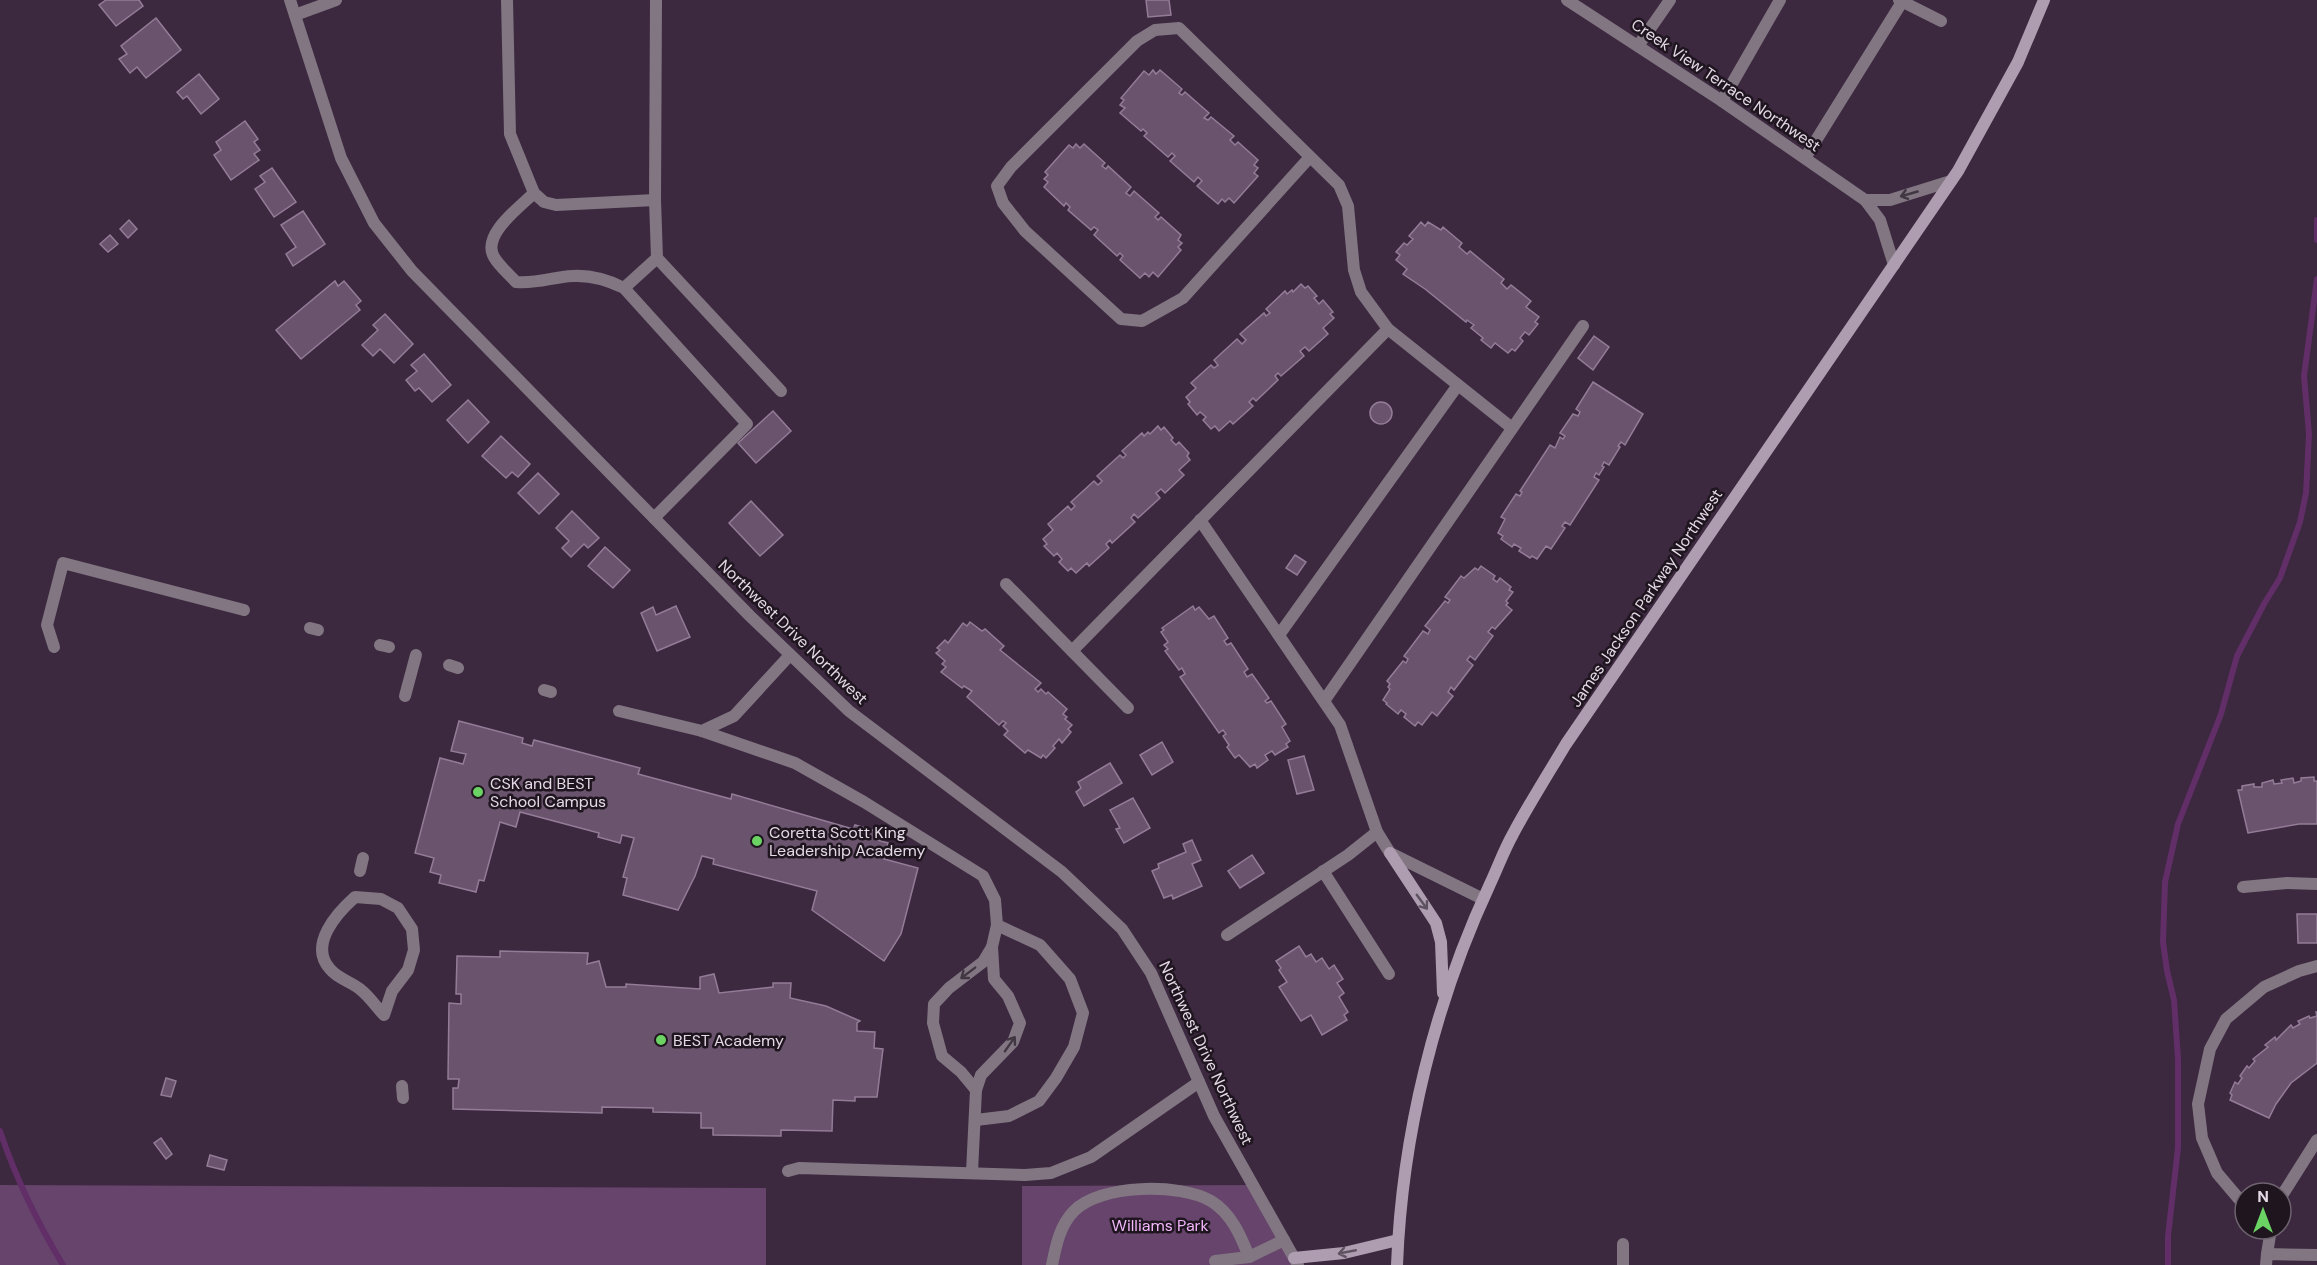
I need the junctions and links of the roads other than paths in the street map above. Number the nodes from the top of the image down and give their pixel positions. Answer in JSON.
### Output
{"nodes":[{"id":1,"x":290,"y":0,"type":"edge"},
{"id":2,"x":336,"y":0,"type":"edge"},
{"id":3,"x":507,"y":0,"type":"edge"},
{"id":4,"x":656,"y":0,"type":"edge"},
{"id":5,"x":1567,"y":0,"type":"edge"},
{"id":6,"x":1670,"y":0,"type":"edge"},
{"id":7,"x":1780,"y":0,"type":"edge"},
{"id":8,"x":2044,"y":0,"type":"edge"},
{"id":9,"x":1901,"y":1,"type":"edge"},
{"id":10,"x":295,"y":15,"type":"junction"},
{"id":11,"x":1941,"y":21,"type":"dead end"},
{"id":12,"x":1638,"y":46,"type":"junction"},
{"id":13,"x":1722,"y":101,"type":"junction"},
{"id":14,"x":1310,"y":157,"type":"junction"},
{"id":15,"x":1805,"y":158,"type":"junction"},
{"id":16,"x":1951,"y":181,"type":"junction"},
{"id":17,"x":534,"y":193,"type":"junction"},
{"id":18,"x":655,"y":200,"type":"junction"},
{"id":19,"x":1865,"y":200,"type":"junction"},
{"id":20,"x":657,"y":258,"type":"junction"},
{"id":21,"x":1894,"y":265,"type":"junction"},
{"id":22,"x":624,"y":288,"type":"junction"},
{"id":23,"x":1583,"y":326,"type":"dead end"},
{"id":24,"x":1388,"y":329,"type":"junction"},
{"id":25,"x":1458,"y":385,"type":"junction"},
{"id":26,"x":781,"y":391,"type":"dead end"},
{"id":27,"x":1512,"y":428,"type":"junction"},
{"id":28,"x":654,"y":518,"type":"junction"},
{"id":29,"x":1200,"y":520,"type":"junction"},
{"id":30,"x":1006,"y":584,"type":"dead end"},
{"id":31,"x":244,"y":610,"type":"dead end"},
{"id":32,"x":1279,"y":635,"type":"junction"},
{"id":33,"x":54,"y":647,"type":"dead end"},
{"id":34,"x":1072,"y":651,"type":"junction"},
{"id":35,"x":416,"y":655,"type":"dead end"},
{"id":36,"x":790,"y":655,"type":"junction"},
{"id":37,"x":405,"y":696,"type":"dead end"},
{"id":38,"x":1324,"y":701,"type":"junction"},
{"id":39,"x":1128,"y":708,"type":"dead end"},
{"id":40,"x":619,"y":711,"type":"dead end"},
{"id":41,"x":702,"y":731,"type":"junction"},
{"id":42,"x":1377,"y":832,"type":"junction"},
{"id":43,"x":1390,"y":853,"type":"junction"},
{"id":44,"x":1323,"y":871,"type":"junction"},
{"id":45,"x":2317,"y":884,"type":"edge"},
{"id":46,"x":2243,"y":887,"type":"dead end"},
{"id":47,"x":355,"y":897,"type":"joint"},
{"id":48,"x":1483,"y":899,"type":"junction"},
{"id":49,"x":997,"y":925,"type":"junction"},
{"id":50,"x":1227,"y":935,"type":"dead end"},
{"id":51,"x":992,"y":947,"type":"junction"},
{"id":52,"x":2317,"y":966,"type":"edge"},
{"id":53,"x":1389,"y":974,"type":"dead end"},
{"id":54,"x":1443,"y":1005,"type":"junction"},
{"id":55,"x":1199,"y":1083,"type":"junction"},
{"id":56,"x":976,"y":1090,"type":"junction"},
{"id":57,"x":976,"y":1120,"type":"junction"},
{"id":58,"x":2317,"y":1140,"type":"edge"},
{"id":59,"x":788,"y":1171,"type":"dead end"},
{"id":60,"x":972,"y":1172,"type":"junction"},
{"id":61,"x":2291,"y":1181,"type":"edge"},
{"id":62,"x":2233,"y":1192,"type":"edge"},
{"id":63,"x":1284,"y":1240,"type":"junction"},
{"id":64,"x":1398,"y":1240,"type":"junction"},
{"id":65,"x":2269,"y":1241,"type":"edge"},
{"id":66,"x":1623,"y":1244,"type":"dead end"},
{"id":67,"x":2317,"y":1255,"type":"edge"},
{"id":68,"x":1249,"y":1257,"type":"junction"},
{"id":69,"x":2266,"y":1260,"type":"edge"},
{"id":70,"x":1215,"y":1261,"type":"dead end"},
{"id":71,"x":1296,"y":1262,"type":"edge"},
{"id":72,"x":1052,"y":1265,"type":"edge"},
{"id":73,"x":1397,"y":1265,"type":"edge"},
{"id":74,"x":1623,"y":1265,"type":"edge"}],
"edges":[{"from":1,"to":10,"type":"street","name":"Northwest Drive Northwest"},
{"from":2,"to":10,"type":"street"},
{"from":3,"to":17,"type":"street"},
{"from":4,"to":18,"type":"street"},
{"from":5,"to":12,"type":"street","name":"Creek View Terrace Northwest"},
{"from":6,"to":12,"type":"street"},
{"from":7,"to":13,"type":"street"},
{"from":8,"to":16,"type":"main road","name":"James Jackson Parkway Northwest"},
{"from":9,"to":11,"type":"street"},
{"from":9,"to":15,"type":"street"},
{"from":10,"to":28,"type":"street","name":"Northwest Drive Northwest"},
{"from":12,"to":13,"type":"street","name":"Creek View Terrace Northwest"},
{"from":13,"to":15,"type":"street","name":"Creek View Terrace Northwest"},
{"from":14,"to":14,"type":"street"},
{"from":14,"to":24,"type":"street"},
{"from":15,"to":19,"type":"street","name":"Creek View Terrace Northwest"},
{"from":16,"to":19,"type":"street","one_way":true},
{"from":16,"to":21,"type":"main road","name":"James Jackson Parkway Northwest"},
{"from":17,"to":18,"type":"street"},
{"from":17,"to":22,"type":"street"},
{"from":18,"to":20,"type":"street"},
{"from":19,"to":21,"type":"street","name":"Creek View Terrace Northwest"},
{"from":20,"to":22,"type":"street"},
{"from":20,"to":26,"type":"street"},
{"from":21,"to":48,"type":"main road","name":"James Jackson Parkway Northwest"},
{"from":22,"to":28,"type":"street"},
{"from":23,"to":27,"type":"street"},
{"from":24,"to":25,"type":"street"},
{"from":24,"to":29,"type":"street"},
{"from":25,"to":27,"type":"street"},
{"from":25,"to":32,"type":"street"},
{"from":27,"to":38,"type":"street"},
{"from":28,"to":36,"type":"street","name":"Northwest Drive Northwest"},
{"from":29,"to":32,"type":"street"},
{"from":29,"to":34,"type":"street"},
{"from":30,"to":34,"type":"street"},
{"from":31,"to":33,"type":"street"},
{"from":32,"to":38,"type":"street"},
{"from":34,"to":39,"type":"street"},
{"from":35,"to":37,"type":"street"},
{"from":36,"to":41,"type":"street"},
{"from":36,"to":55,"type":"street","name":"Northwest Drive Northwest"},
{"from":38,"to":42,"type":"street"},
{"from":40,"to":41,"type":"street"},
{"from":41,"to":49,"type":"street"},
{"from":42,"to":43,"type":"street"},
{"from":42,"to":44,"type":"street"},
{"from":43,"to":48,"type":"street"},
{"from":43,"to":54,"type":"main road","one_way":true},
{"from":44,"to":50,"type":"street"},
{"from":44,"to":53,"type":"street"},
{"from":45,"to":46,"type":"street"},
{"from":47,"to":47,"type":"street"},
{"from":48,"to":54,"type":"main road","name":"James Jackson Parkway Northwest"},
{"from":49,"to":51,"type":"street"},
{"from":49,"to":57,"type":"street"},
{"from":56,"to":51,"type":"street","one_way":true},
{"from":51,"to":56,"type":"street","one_way":true},
{"from":52,"to":62,"type":"street"},
{"from":54,"to":64,"type":"main road","name":"James Jackson Parkway Northwest"},
{"from":55,"to":60,"type":"street"},
{"from":55,"to":63,"type":"street","name":"Northwest Drive Northwest"},
{"from":56,"to":57,"type":"street"},
{"from":57,"to":60,"type":"street"},
{"from":58,"to":61,"type":"street"},
{"from":59,"to":60,"type":"street"},
{"from":63,"to":68,"type":"street"},
{"from":63,"to":71,"type":"street","name":"Northwest Drive Northwest"},
{"from":64,"to":71,"type":"main road","one_way":true},
{"from":64,"to":73,"type":"main road","name":"James Jackson Parkway Northwest"},
{"from":65,"to":69,"type":"street"},
{"from":66,"to":74,"type":"street"},
{"from":67,"to":69,"type":"street"},
{"from":68,"to":70,"type":"street"},
{"from":68,"to":72,"type":"street"}]}
